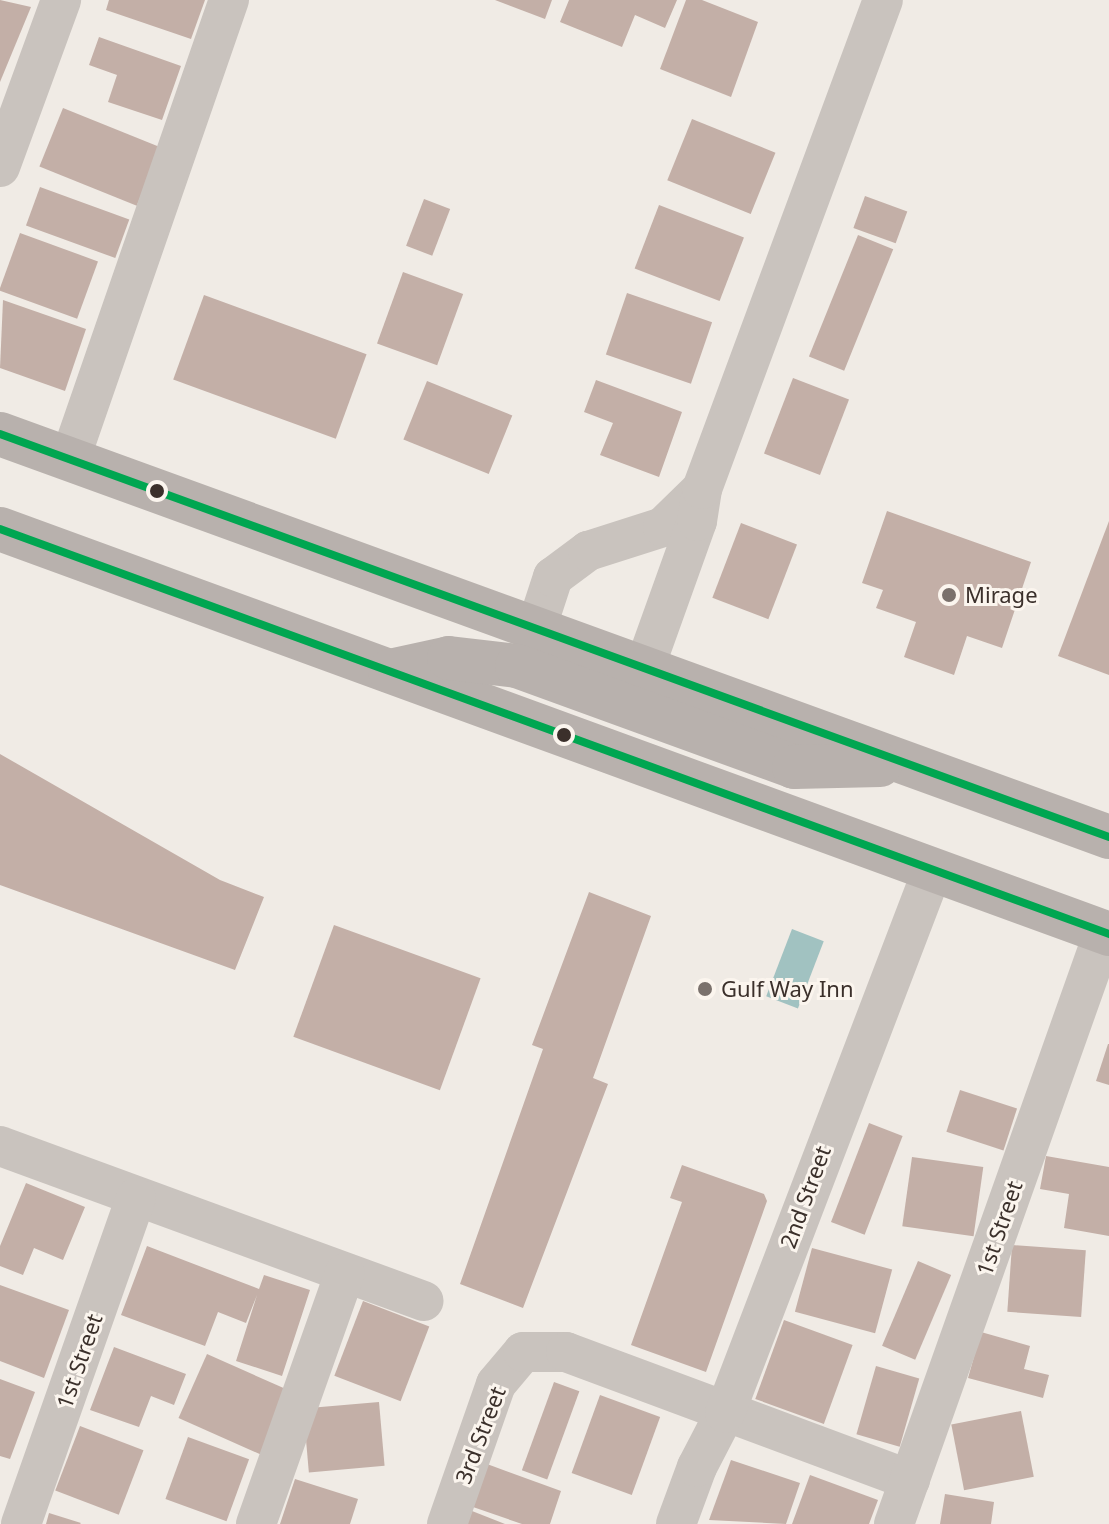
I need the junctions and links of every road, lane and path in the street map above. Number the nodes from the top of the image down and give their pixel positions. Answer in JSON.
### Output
{"nodes":[{"id":1,"x":61,"y":0,"type":"edge"},
{"id":2,"x":229,"y":0,"type":"edge"},
{"id":3,"x":873,"y":3,"type":"edge"},
{"id":4,"x":0,"y":167,"type":"edge"},
{"id":5,"x":0,"y":434,"type":"edge"},
{"id":6,"x":70,"y":459,"type":"junction"},
{"id":7,"x":702,"y":489,"type":"junction"},
{"id":8,"x":0,"y":529,"type":"edge"},
{"id":9,"x":536,"y":629,"type":"junction"},
{"id":10,"x":644,"y":669,"type":"junction"},
{"id":11,"x":390,"y":671,"type":"junction"},
{"id":12,"x":911,"y":764,"type":"junction"},
{"id":13,"x":1109,"y":837,"type":"edge"},
{"id":14,"x":933,"y":869,"type":"junction"},
{"id":15,"x":1106,"y":933,"type":"edge"},
{"id":16,"x":0,"y":1146,"type":"edge"},
{"id":17,"x":136,"y":1198,"type":"junction"},
{"id":18,"x":345,"y":1273,"type":"junction"},
{"id":19,"x":424,"y":1301,"type":"dead end"},
{"id":20,"x":725,"y":1413,"type":"junction"},
{"id":21,"x":910,"y":1480,"type":"junction"},
{"id":22,"x":21,"y":1524,"type":"edge"},
{"id":23,"x":256,"y":1524,"type":"edge"},
{"id":24,"x":447,"y":1524,"type":"edge"},
{"id":25,"x":676,"y":1524,"type":"edge"},
{"id":26,"x":894,"y":1524,"type":"edge"}],
"edges":[{"from":1,"to":4,"type":"street"},
{"from":2,"to":6,"type":"street"},
{"from":3,"to":7,"type":"street"},
{"from":5,"to":6,"type":"main road"},
{"from":6,"to":9,"type":"main road"},
{"from":7,"to":9,"type":"street"},
{"from":7,"to":10,"type":"street"},
{"from":8,"to":11,"type":"main road"},
{"from":9,"to":10,"type":"main road"},
{"from":10,"to":12,"type":"main road"},
{"from":11,"to":12,"type":"main road"},
{"from":11,"to":14,"type":"main road"},
{"from":12,"to":13,"type":"main road"},
{"from":14,"to":15,"type":"main road"},
{"from":14,"to":20,"type":"street","name":"2nd Street"},
{"from":15,"to":21,"type":"street","name":"1st Street"},
{"from":16,"to":17,"type":"street"},
{"from":17,"to":18,"type":"street"},
{"from":17,"to":22,"type":"street","name":"1st Street"},
{"from":18,"to":19,"type":"street"},
{"from":18,"to":23,"type":"street"},
{"from":20,"to":21,"type":"street"},
{"from":20,"to":24,"type":"street","name":"3rd Street"},
{"from":20,"to":25,"type":"street","name":"2nd Street"},
{"from":21,"to":26,"type":"street","name":"1st Street"}]}
